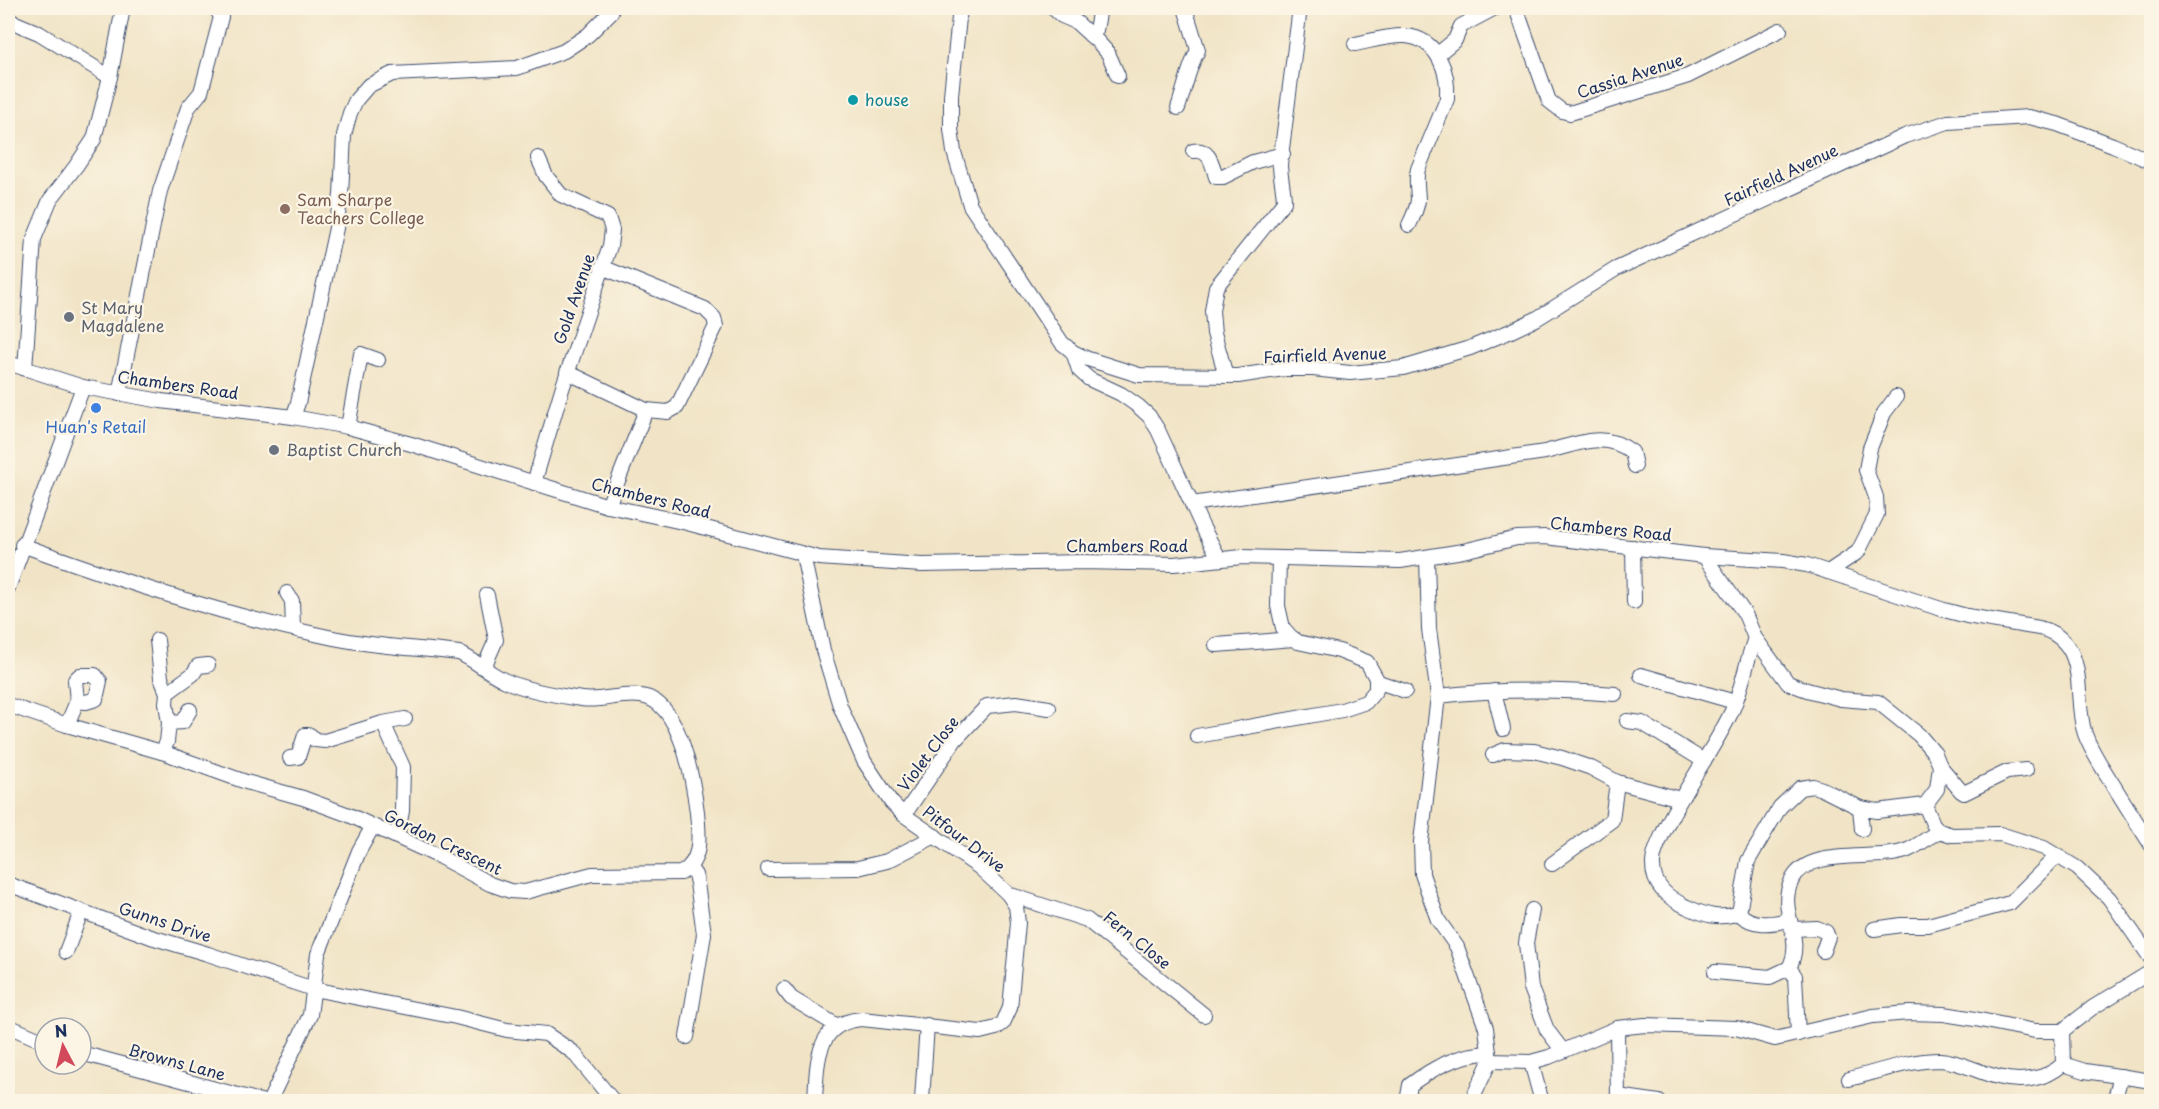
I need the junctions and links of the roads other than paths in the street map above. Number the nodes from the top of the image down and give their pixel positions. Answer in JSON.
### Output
{"nodes":[{"id":1,"x":123,"y":8,"type":"edge"},
{"id":2,"x":216,"y":8,"type":"edge"},
{"id":3,"x":612,"y":8,"type":"edge"},
{"id":4,"x":960,"y":8,"type":"edge"},
{"id":5,"x":1053,"y":8,"type":"edge"},
{"id":6,"x":1100,"y":8,"type":"edge"},
{"id":7,"x":1185,"y":8,"type":"edge"},
{"id":8,"x":1300,"y":8,"type":"edge"},
{"id":9,"x":1495,"y":8,"type":"edge"},
{"id":10,"x":1516,"y":8,"type":"edge"},
{"id":11,"x":8,"y":20,"type":"edge"},
{"id":12,"x":1780,"y":30,"type":"dead end"},
{"id":13,"x":1090,"y":35,"type":"junction"},
{"id":14,"x":1354,"y":44,"type":"dead end"},
{"id":15,"x":1438,"y":54,"type":"junction"},
{"id":16,"x":1119,"y":76,"type":"dead end"},
{"id":17,"x":110,"y":77,"type":"junction"},
{"id":18,"x":1178,"y":108,"type":"dead end"},
{"id":19,"x":1193,"y":151,"type":"dead end"},
{"id":20,"x":1283,"y":154,"type":"junction"},
{"id":21,"x":538,"y":159,"type":"dead end"},
{"id":22,"x":2151,"y":162,"type":"edge"},
{"id":23,"x":1409,"y":225,"type":"dead end"},
{"id":24,"x":602,"y":267,"type":"junction"},
{"id":25,"x":1073,"y":352,"type":"junction"},
{"id":26,"x":378,"y":360,"type":"dead end"},
{"id":27,"x":8,"y":363,"type":"edge"},
{"id":28,"x":25,"y":369,"type":"junction"},
{"id":29,"x":567,"y":372,"type":"junction"},
{"id":30,"x":1227,"y":376,"type":"junction"},
{"id":31,"x":83,"y":387,"type":"junction"},
{"id":32,"x":119,"y":394,"type":"junction"},
{"id":33,"x":1896,"y":397,"type":"dead end"},
{"id":34,"x":646,"y":410,"type":"junction"},
{"id":35,"x":293,"y":417,"type":"junction"},
{"id":36,"x":348,"y":427,"type":"junction"},
{"id":37,"x":1635,"y":466,"type":"dead end"},
{"id":38,"x":534,"y":483,"type":"junction"},
{"id":39,"x":1192,"y":504,"type":"junction"},
{"id":40,"x":608,"y":506,"type":"junction"},
{"id":41,"x":22,"y":545,"type":"junction"},
{"id":42,"x":1633,"y":547,"type":"junction"},
{"id":43,"x":803,"y":555,"type":"junction"},
{"id":44,"x":1704,"y":556,"type":"junction"},
{"id":45,"x":1427,"y":557,"type":"junction"},
{"id":46,"x":1220,"y":558,"type":"junction"},
{"id":47,"x":1279,"y":558,"type":"junction"},
{"id":48,"x":1828,"y":572,"type":"junction"},
{"id":49,"x":8,"y":588,"type":"edge"},
{"id":50,"x":287,"y":593,"type":"dead end"},
{"id":51,"x":487,"y":595,"type":"dead end"},
{"id":52,"x":1634,"y":602,"type":"dead end"},
{"id":53,"x":293,"y":628,"type":"junction"},
{"id":54,"x":1755,"y":638,"type":"junction"},
{"id":55,"x":1294,"y":639,"type":"junction"},
{"id":56,"x":157,"y":640,"type":"dead end"},
{"id":57,"x":1216,"y":645,"type":"dead end"},
{"id":58,"x":208,"y":665,"type":"dead end"},
{"id":59,"x":484,"y":666,"type":"junction"},
{"id":60,"x":1641,"y":675,"type":"dead end"},
{"id":61,"x":1376,"y":681,"type":"junction"},
{"id":62,"x":1494,"y":691,"type":"junction"},
{"id":63,"x":1405,"y":692,"type":"dead end"},
{"id":64,"x":167,"y":693,"type":"junction"},
{"id":65,"x":1615,"y":694,"type":"dead end"},
{"id":66,"x":1438,"y":696,"type":"junction"},
{"id":67,"x":77,"y":700,"type":"dead end"},
{"id":68,"x":1735,"y":702,"type":"junction"},
{"id":69,"x":8,"y":705,"type":"edge"},
{"id":70,"x":1049,"y":708,"type":"dead end"},
{"id":71,"x":190,"y":710,"type":"dead end"},
{"id":72,"x":405,"y":719,"type":"dead end"},
{"id":73,"x":1627,"y":721,"type":"dead end"},
{"id":74,"x":169,"y":723,"type":"junction"},
{"id":75,"x":383,"y":723,"type":"junction"},
{"id":76,"x":67,"y":725,"type":"junction"},
{"id":77,"x":1503,"y":729,"type":"dead end"},
{"id":78,"x":1197,"y":736,"type":"dead end"},
{"id":79,"x":162,"y":752,"type":"junction"},
{"id":80,"x":1492,"y":755,"type":"dead end"},
{"id":81,"x":290,"y":758,"type":"dead end"},
{"id":82,"x":1704,"y":761,"type":"junction"},
{"id":83,"x":1940,"y":766,"type":"junction"},
{"id":84,"x":2026,"y":770,"type":"dead end"},
{"id":85,"x":1617,"y":782,"type":"junction"},
{"id":86,"x":1680,"y":799,"type":"junction"},
{"id":87,"x":1925,"y":805,"type":"junction"},
{"id":88,"x":1860,"y":808,"type":"junction"},
{"id":89,"x":904,"y":815,"type":"junction"},
{"id":90,"x":373,"y":826,"type":"junction"},
{"id":91,"x":1862,"y":829,"type":"dead end"},
{"id":92,"x":1939,"y":831,"type":"junction"},
{"id":93,"x":935,"y":836,"type":"junction"},
{"id":94,"x":397,"y":837,"type":"junction"},
{"id":95,"x":2151,"y":846,"type":"edge"},
{"id":96,"x":2056,"y":857,"type":"junction"},
{"id":97,"x":1552,"y":864,"type":"dead end"},
{"id":98,"x":690,"y":868,"type":"junction"},
{"id":99,"x":768,"y":869,"type":"dead end"},
{"id":100,"x":8,"y":884,"type":"edge"},
{"id":101,"x":1008,"y":894,"type":"junction"},
{"id":102,"x":1532,"y":910,"type":"dead end"},
{"id":103,"x":81,"y":912,"type":"junction"},
{"id":104,"x":1739,"y":913,"type":"junction"},
{"id":105,"x":1792,"y":925,"type":"junction"},
{"id":106,"x":1874,"y":929,"type":"dead end"},
{"id":107,"x":1823,"y":951,"type":"dead end"},
{"id":108,"x":66,"y":952,"type":"dead end"},
{"id":109,"x":2151,"y":960,"type":"edge"},
{"id":110,"x":1789,"y":968,"type":"junction"},
{"id":111,"x":2151,"y":971,"type":"edge"},
{"id":112,"x":1715,"y":972,"type":"dead end"},
{"id":113,"x":313,"y":989,"type":"junction"},
{"id":114,"x":784,"y":989,"type":"dead end"},
{"id":115,"x":1203,"y":1015,"type":"dead end"},
{"id":116,"x":836,"y":1025,"type":"junction"},
{"id":117,"x":927,"y":1025,"type":"junction"},
{"id":118,"x":8,"y":1026,"type":"edge"},
{"id":119,"x":1617,"y":1028,"type":"junction"},
{"id":120,"x":2062,"y":1031,"type":"junction"},
{"id":121,"x":1798,"y":1034,"type":"junction"},
{"id":122,"x":687,"y":1036,"type":"dead end"},
{"id":123,"x":33,"y":1037,"type":"edge"},
{"id":124,"x":1563,"y":1051,"type":"junction"},
{"id":125,"x":93,"y":1056,"type":"edge"},
{"id":126,"x":1490,"y":1057,"type":"junction"},
{"id":127,"x":1532,"y":1062,"type":"junction"},
{"id":128,"x":2062,"y":1064,"type":"junction"},
{"id":129,"x":2121,"y":1076,"type":"junction"},
{"id":130,"x":1849,"y":1079,"type":"dead end"},
{"id":131,"x":2151,"y":1081,"type":"edge"},
{"id":132,"x":1618,"y":1099,"type":"edge"},
{"id":133,"x":922,"y":1100,"type":"edge"},
{"id":134,"x":264,"y":1101,"type":"edge"},
{"id":135,"x":269,"y":1101,"type":"edge"},
{"id":136,"x":614,"y":1101,"type":"edge"},
{"id":137,"x":815,"y":1101,"type":"edge"},
{"id":138,"x":1407,"y":1101,"type":"edge"},
{"id":139,"x":1471,"y":1101,"type":"edge"},
{"id":140,"x":1542,"y":1101,"type":"edge"},
{"id":141,"x":1659,"y":1101,"type":"edge"},
{"id":142,"x":2114,"y":1101,"type":"edge"}],
"edges":[{"from":1,"to":17,"type":"street"},
{"from":2,"to":32,"type":"street"},
{"from":3,"to":35,"type":"street"},
{"from":4,"to":25,"type":"street","name":"Fairfield Avenue"},
{"from":5,"to":13,"type":"street"},
{"from":6,"to":13,"type":"street"},
{"from":7,"to":18,"type":"street"},
{"from":8,"to":20,"type":"street"},
{"from":9,"to":15,"type":"street"},
{"from":10,"to":12,"type":"street","name":"Cassia Avenue"},
{"from":11,"to":17,"type":"street"},
{"from":13,"to":16,"type":"street"},
{"from":14,"to":15,"type":"street"},
{"from":15,"to":23,"type":"street"},
{"from":17,"to":28,"type":"street"},
{"from":19,"to":20,"type":"street"},
{"from":20,"to":30,"type":"street"},
{"from":21,"to":24,"type":"street","name":"Gold Avenue"},
{"from":22,"to":30,"type":"street","name":"Fairfield Avenue"},
{"from":24,"to":29,"type":"street","name":"Gold Avenue"},
{"from":24,"to":34,"type":"street"},
{"from":25,"to":30,"type":"street","name":"Fairfield Avenue"},
{"from":25,"to":39,"type":"street"},
{"from":26,"to":36,"type":"street"},
{"from":27,"to":28,"type":"street","name":"Chambers Road"},
{"from":28,"to":31,"type":"street","name":"Chambers Road"},
{"from":29,"to":34,"type":"street"},
{"from":29,"to":38,"type":"street","name":"Gold Avenue"},
{"from":31,"to":32,"type":"street","name":"Chambers Road"},
{"from":31,"to":41,"type":"street"},
{"from":32,"to":35,"type":"street","name":"Chambers Road"},
{"from":33,"to":48,"type":"street"},
{"from":34,"to":40,"type":"street"},
{"from":35,"to":36,"type":"street","name":"Chambers Road"},
{"from":36,"to":38,"type":"street","name":"Chambers Road"},
{"from":37,"to":39,"type":"street"},
{"from":38,"to":40,"type":"street","name":"Chambers Road"},
{"from":39,"to":46,"type":"street"},
{"from":40,"to":43,"type":"street","name":"Chambers Road"},
{"from":41,"to":49,"type":"street"},
{"from":41,"to":53,"type":"street"},
{"from":42,"to":44,"type":"street","name":"Chambers Road"},
{"from":42,"to":45,"type":"street","name":"Chambers Road"},
{"from":42,"to":52,"type":"street"},
{"from":43,"to":46,"type":"street","name":"Chambers Road"},
{"from":43,"to":89,"type":"street","name":"Pitfour Drive"},
{"from":44,"to":48,"type":"street","name":"Chambers Road"},
{"from":44,"to":54,"type":"street"},
{"from":45,"to":47,"type":"street","name":"Chambers Road"},
{"from":45,"to":66,"type":"street"},
{"from":46,"to":47,"type":"street","name":"Chambers Road"},
{"from":47,"to":55,"type":"street"},
{"from":48,"to":95,"type":"street","name":"Chambers Road"},
{"from":50,"to":53,"type":"street"},
{"from":51,"to":59,"type":"street"},
{"from":53,"to":59,"type":"street"},
{"from":54,"to":68,"type":"street"},
{"from":54,"to":83,"type":"street"},
{"from":55,"to":57,"type":"street"},
{"from":55,"to":61,"type":"street"},
{"from":56,"to":64,"type":"street"},
{"from":58,"to":64,"type":"street"},
{"from":59,"to":98,"type":"street"},
{"from":60,"to":68,"type":"street"},
{"from":61,"to":63,"type":"street"},
{"from":61,"to":78,"type":"street"},
{"from":62,"to":65,"type":"street"},
{"from":62,"to":66,"type":"street"},
{"from":62,"to":77,"type":"street"},
{"from":64,"to":74,"type":"street"},
{"from":66,"to":126,"type":"street"},
{"from":67,"to":76,"type":"street"},
{"from":68,"to":82,"type":"street"},
{"from":69,"to":76,"type":"street","name":"Gordon Crescent"},
{"from":70,"to":89,"type":"street","name":"Violet Close"},
{"from":71,"to":74,"type":"street"},
{"from":72,"to":75,"type":"street"},
{"from":73,"to":82,"type":"street"},
{"from":74,"to":79,"type":"street"},
{"from":75,"to":81,"type":"street"},
{"from":75,"to":94,"type":"street"},
{"from":76,"to":79,"type":"street","name":"Gordon Crescent"},
{"from":79,"to":90,"type":"street","name":"Gordon Crescent"},
{"from":80,"to":85,"type":"street"},
{"from":82,"to":86,"type":"street"},
{"from":83,"to":84,"type":"street"},
{"from":83,"to":87,"type":"street"},
{"from":85,"to":86,"type":"street"},
{"from":85,"to":97,"type":"street"},
{"from":86,"to":104,"type":"street"},
{"from":87,"to":88,"type":"street"},
{"from":87,"to":92,"type":"street"},
{"from":88,"to":91,"type":"street"},
{"from":88,"to":104,"type":"street"},
{"from":89,"to":93,"type":"street","name":"Pitfour Drive"},
{"from":90,"to":94,"type":"street","name":"Gordon Crescent"},
{"from":90,"to":113,"type":"street"},
{"from":92,"to":96,"type":"street"},
{"from":92,"to":105,"type":"street"},
{"from":93,"to":99,"type":"street"},
{"from":93,"to":101,"type":"street","name":"Pitfour Drive"},
{"from":94,"to":98,"type":"street","name":"Gordon Crescent"},
{"from":96,"to":106,"type":"street"},
{"from":96,"to":109,"type":"street"},
{"from":98,"to":122,"type":"street"},
{"from":100,"to":103,"type":"street","name":"Gunns Drive"},
{"from":101,"to":115,"type":"street","name":"Fern Close"},
{"from":101,"to":117,"type":"street","name":"Pitfour Drive"},
{"from":102,"to":124,"type":"street"},
{"from":103,"to":108,"type":"street"},
{"from":103,"to":113,"type":"street","name":"Gunns Drive"},
{"from":104,"to":105,"type":"street"},
{"from":105,"to":107,"type":"street"},
{"from":105,"to":110,"type":"street"},
{"from":110,"to":112,"type":"street"},
{"from":110,"to":121,"type":"street"},
{"from":111,"to":120,"type":"street"},
{"from":113,"to":135,"type":"street"},
{"from":113,"to":136,"type":"street","name":"Gunns Drive"},
{"from":114,"to":116,"type":"street"},
{"from":116,"to":117,"type":"street","name":"Pitfour Drive"},
{"from":116,"to":137,"type":"street"},
{"from":117,"to":133,"type":"street"},
{"from":118,"to":123,"type":"street"},
{"from":119,"to":121,"type":"street"},
{"from":119,"to":124,"type":"street"},
{"from":119,"to":132,"type":"street"},
{"from":120,"to":121,"type":"street"},
{"from":120,"to":128,"type":"street"},
{"from":124,"to":127,"type":"street"},
{"from":125,"to":134,"type":"street","name":"Browns Lane"},
{"from":126,"to":127,"type":"street"},
{"from":126,"to":138,"type":"street"},
{"from":126,"to":139,"type":"street"},
{"from":127,"to":140,"type":"street"},
{"from":128,"to":129,"type":"street"},
{"from":128,"to":130,"type":"street"},
{"from":129,"to":131,"type":"street"},
{"from":129,"to":142,"type":"street"},
{"from":132,"to":141,"type":"street"}]}
